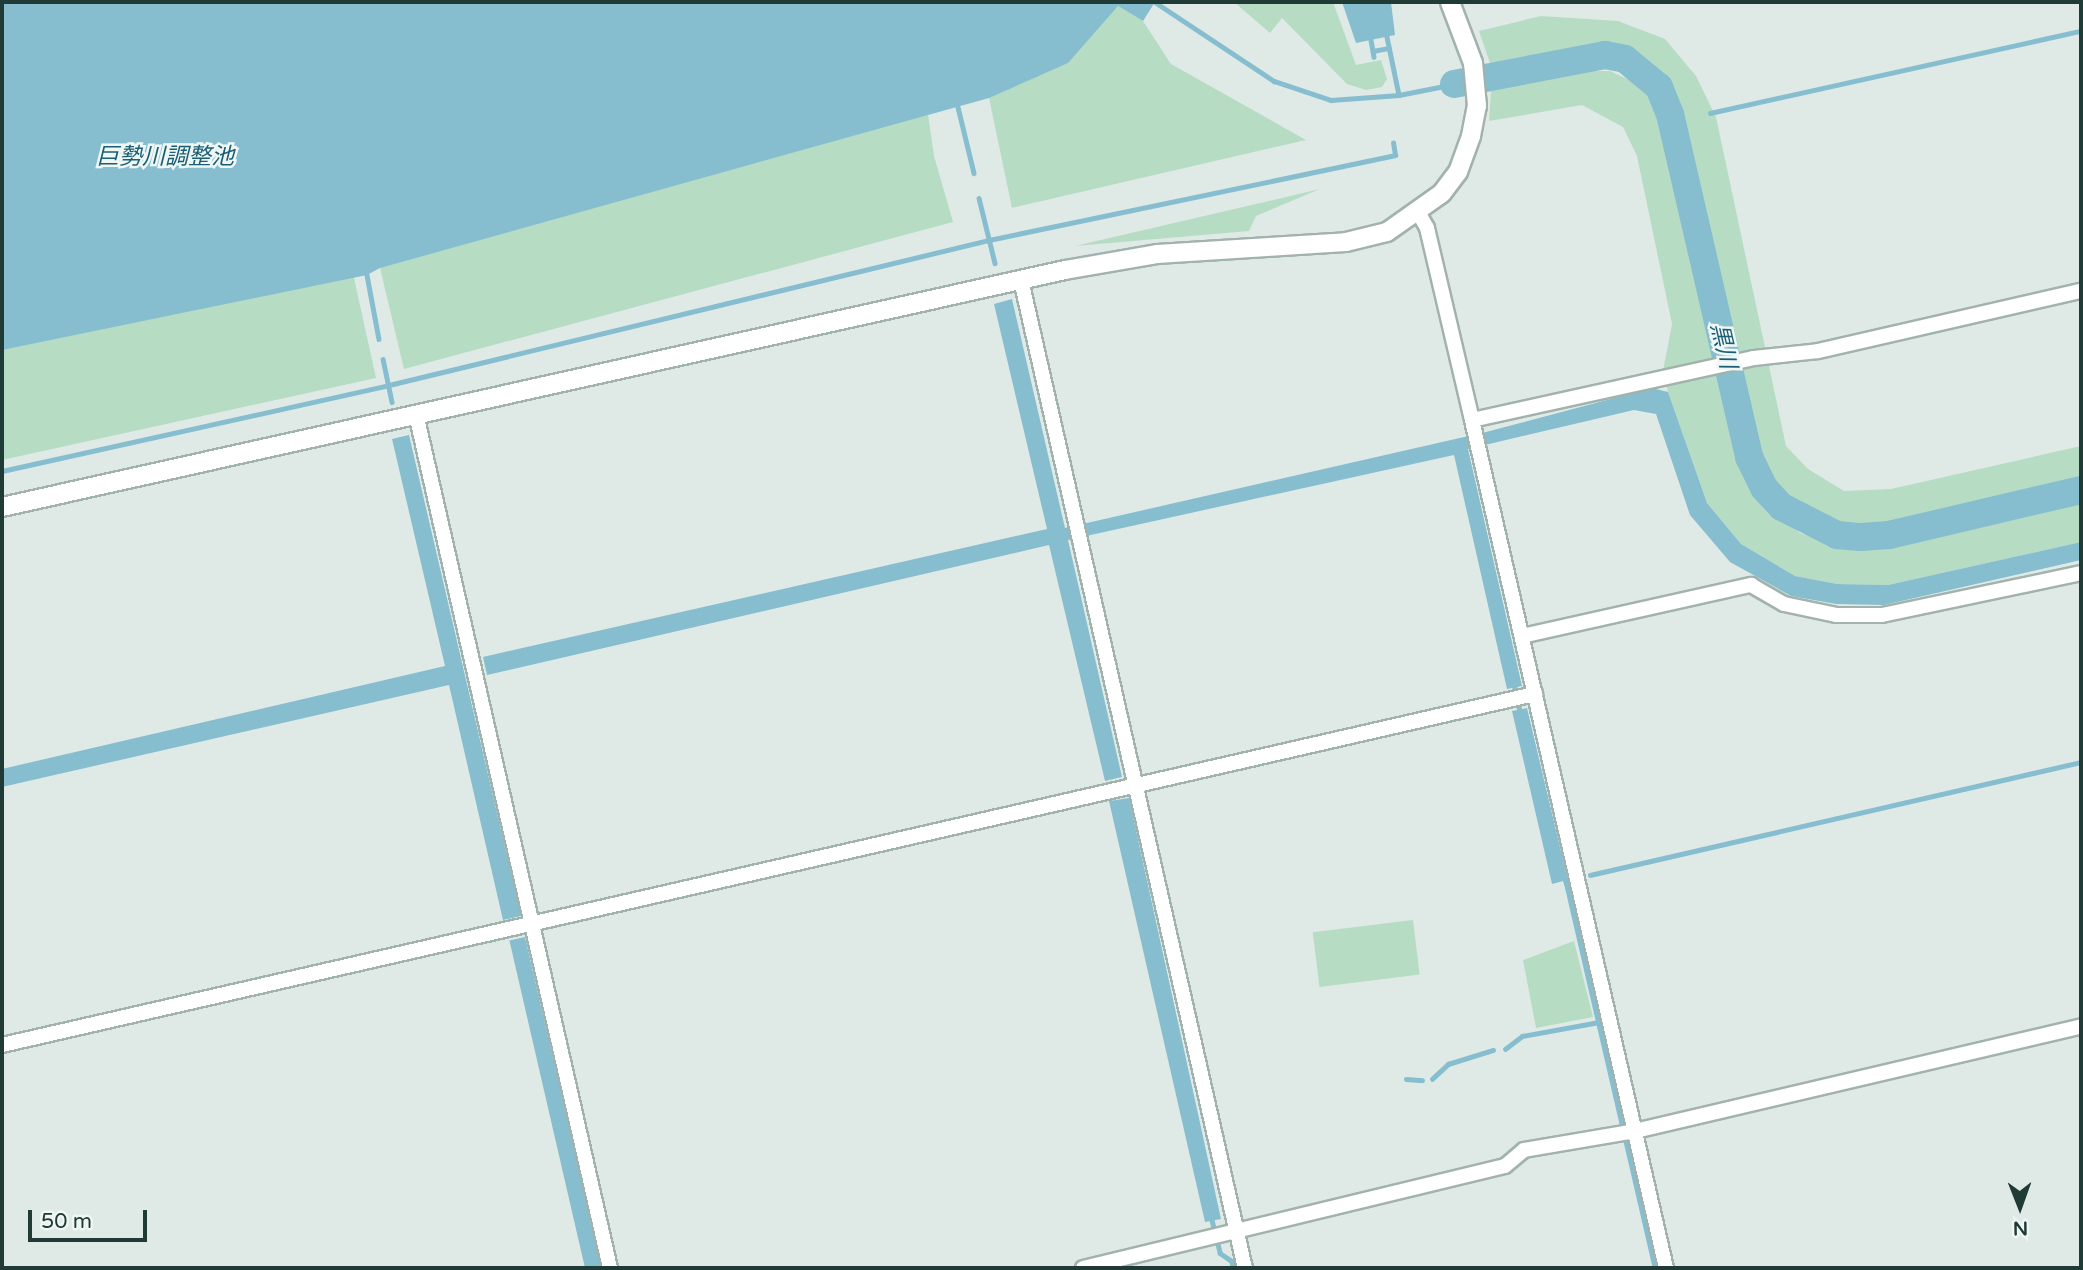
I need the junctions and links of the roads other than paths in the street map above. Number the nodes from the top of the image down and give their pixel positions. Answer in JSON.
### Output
{"nodes":[{"id":1,"x":1450,"y":2,"type":"edge"},
{"id":2,"x":1419,"y":214,"type":"junction"},
{"id":3,"x":1021,"y":280,"type":"junction"},
{"id":4,"x":2081,"y":291,"type":"edge"},
{"id":5,"x":416,"y":414,"type":"junction"},
{"id":6,"x":1474,"y":425,"type":"junction"},
{"id":7,"x":2,"y":507,"type":"edge"},
{"id":8,"x":2081,"y":573,"type":"edge"},
{"id":9,"x":1521,"y":636,"type":"junction"},
{"id":10,"x":1524,"y":696,"type":"junction"},
{"id":11,"x":1122,"y":787,"type":"junction"},
{"id":12,"x":521,"y":927,"type":"junction"},
{"id":13,"x":2081,"y":1026,"type":"edge"},
{"id":14,"x":2,"y":1045,"type":"edge"},
{"id":15,"x":1635,"y":1131,"type":"junction"},
{"id":16,"x":1223,"y":1234,"type":"junction"},
{"id":17,"x":610,"y":1268,"type":"edge"},
{"id":18,"x":1083,"y":1268,"type":"edge"},
{"id":19,"x":1245,"y":1268,"type":"edge"},
{"id":20,"x":1666,"y":1268,"type":"edge"}],
"edges":[{"from":1,"to":2,"type":"street"},
{"from":2,"to":3,"type":"street"},
{"from":2,"to":6,"type":"street"},
{"from":3,"to":5,"type":"street"},
{"from":3,"to":11,"type":"street"},
{"from":4,"to":6,"type":"street"},
{"from":5,"to":7,"type":"street"},
{"from":5,"to":12,"type":"street"},
{"from":6,"to":9,"type":"street"},
{"from":8,"to":9,"type":"street"},
{"from":9,"to":10,"type":"street"},
{"from":10,"to":11,"type":"street"},
{"from":10,"to":15,"type":"street"},
{"from":11,"to":12,"type":"street"},
{"from":11,"to":16,"type":"street"},
{"from":12,"to":14,"type":"street"},
{"from":12,"to":17,"type":"street"},
{"from":13,"to":15,"type":"street"},
{"from":15,"to":16,"type":"street"},
{"from":15,"to":20,"type":"street"},
{"from":16,"to":18,"type":"street"},
{"from":16,"to":19,"type":"street"}]}
